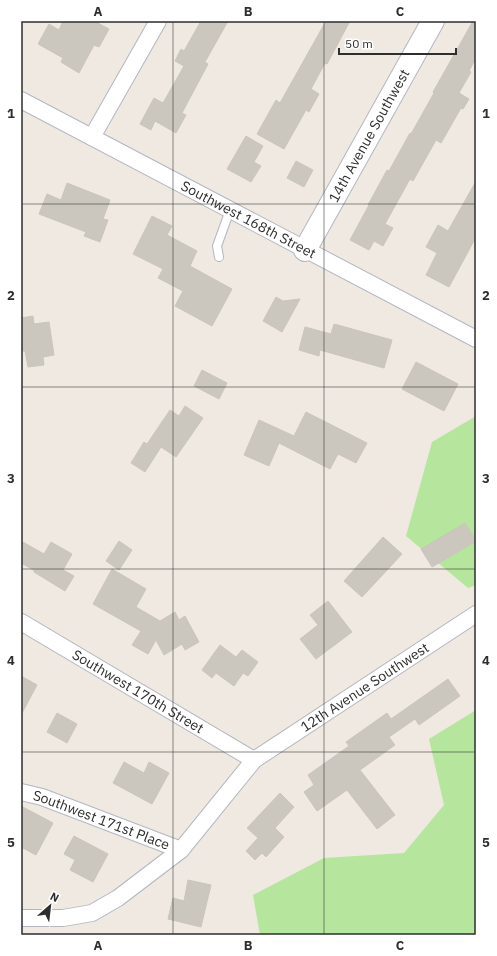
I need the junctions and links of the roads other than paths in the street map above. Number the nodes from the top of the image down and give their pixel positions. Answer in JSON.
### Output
{"nodes":[{"id":1,"x":158,"y":21,"type":"edge"},
{"id":2,"x":433,"y":21,"type":"edge"},
{"id":3,"x":21,"y":100,"type":"edge"},
{"id":4,"x":92,"y":137,"type":"junction"},
{"id":5,"x":230,"y":210,"type":"junction"},
{"id":6,"x":305,"y":250,"type":"junction"},
{"id":7,"x":219,"y":257,"type":"dead end"},
{"id":8,"x":474,"y":333,"type":"edge"},
{"id":9,"x":476,"y":614,"type":"edge"},
{"id":10,"x":21,"y":622,"type":"edge"},
{"id":11,"x":254,"y":760,"type":"junction"},
{"id":12,"x":21,"y":792,"type":"edge"},
{"id":13,"x":181,"y":850,"type":"junction"},
{"id":14,"x":21,"y":918,"type":"edge"}],
"edges":[{"from":1,"to":4,"type":"street"},
{"from":2,"to":6,"type":"street","name":"14th Avenue Southwest"},
{"from":3,"to":4,"type":"street","name":"Southwest 168th Street"},
{"from":4,"to":5,"type":"street","name":"Southwest 168th Street"},
{"from":5,"to":6,"type":"street","name":"Southwest 168th Street"},
{"from":5,"to":7,"type":"lane"},
{"from":6,"to":8,"type":"street","name":"Southwest 168th Street"},
{"from":9,"to":11,"type":"street","name":"12th Avenue Southwest"},
{"from":10,"to":11,"type":"street","name":"Southwest 170th Street"},
{"from":11,"to":13,"type":"street","name":"12th Avenue Southwest"},
{"from":12,"to":13,"type":"street","name":"Southwest 171st Place"},
{"from":13,"to":14,"type":"street"}]}
